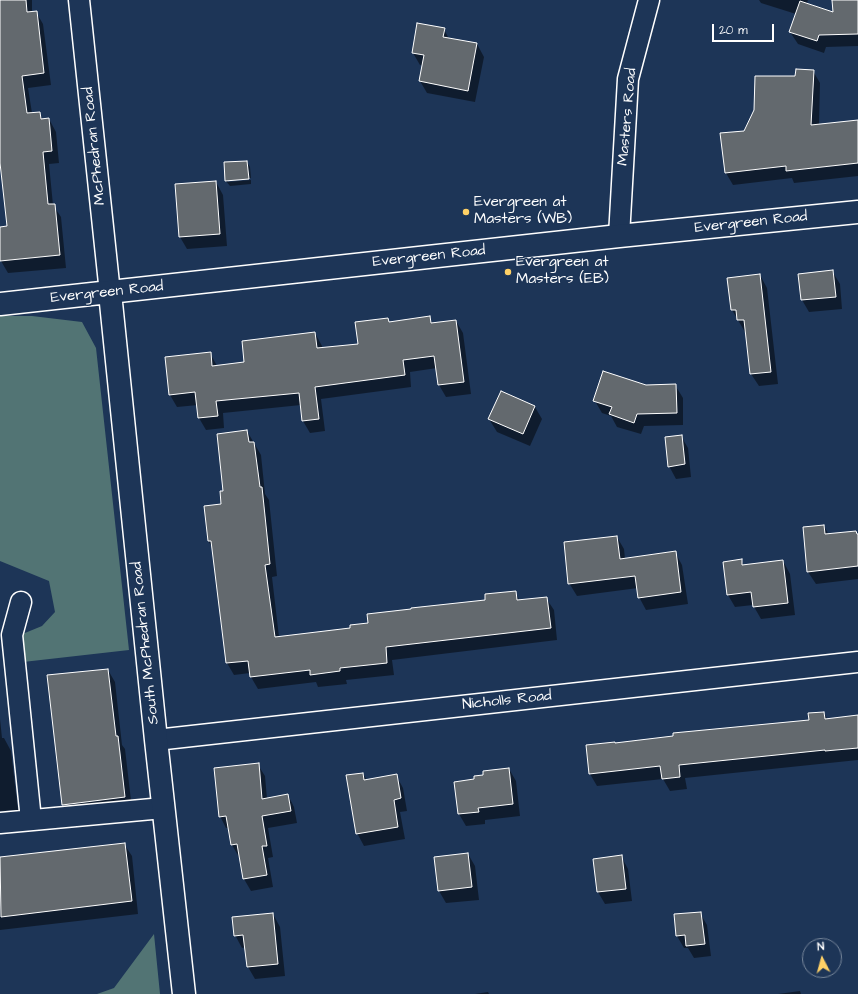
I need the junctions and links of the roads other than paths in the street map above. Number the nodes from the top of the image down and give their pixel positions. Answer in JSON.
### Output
{"nodes":[{"id":1,"x":79,"y":0,"type":"edge"},
{"id":2,"x":648,"y":0,"type":"edge"},
{"id":3,"x":858,"y":212,"type":"edge"},
{"id":4,"x":619,"y":236,"type":"junction"},
{"id":5,"x":110,"y":292,"type":"junction"},
{"id":6,"x":0,"y":304,"type":"edge"},
{"id":7,"x":21,"y":602,"type":"dead end"},
{"id":8,"x":858,"y":662,"type":"edge"},
{"id":9,"x":156,"y":740,"type":"junction"},
{"id":10,"x":163,"y":808,"type":"junction"},
{"id":11,"x":31,"y":820,"type":"junction"},
{"id":12,"x":0,"y":823,"type":"edge"},
{"id":13,"x":184,"y":994,"type":"edge"}],
"edges":[{"from":1,"to":5,"type":"street","name":"McPhedran Road"},
{"from":2,"to":4,"type":"street","name":"Masters Road"},
{"from":3,"to":4,"type":"street","name":"Evergreen Road"},
{"from":4,"to":5,"type":"street","name":"Evergreen Road"},
{"from":5,"to":6,"type":"street","name":"Evergreen Road"},
{"from":5,"to":9,"type":"street","name":"South McPhedran Road"},
{"from":7,"to":11,"type":"street"},
{"from":8,"to":9,"type":"street","name":"Nicholls Road"},
{"from":9,"to":10,"type":"street","name":"South McPhedran Road"},
{"from":10,"to":11,"type":"street"},
{"from":10,"to":13,"type":"street","name":"South McPhedran Road"},
{"from":11,"to":12,"type":"street"}]}
